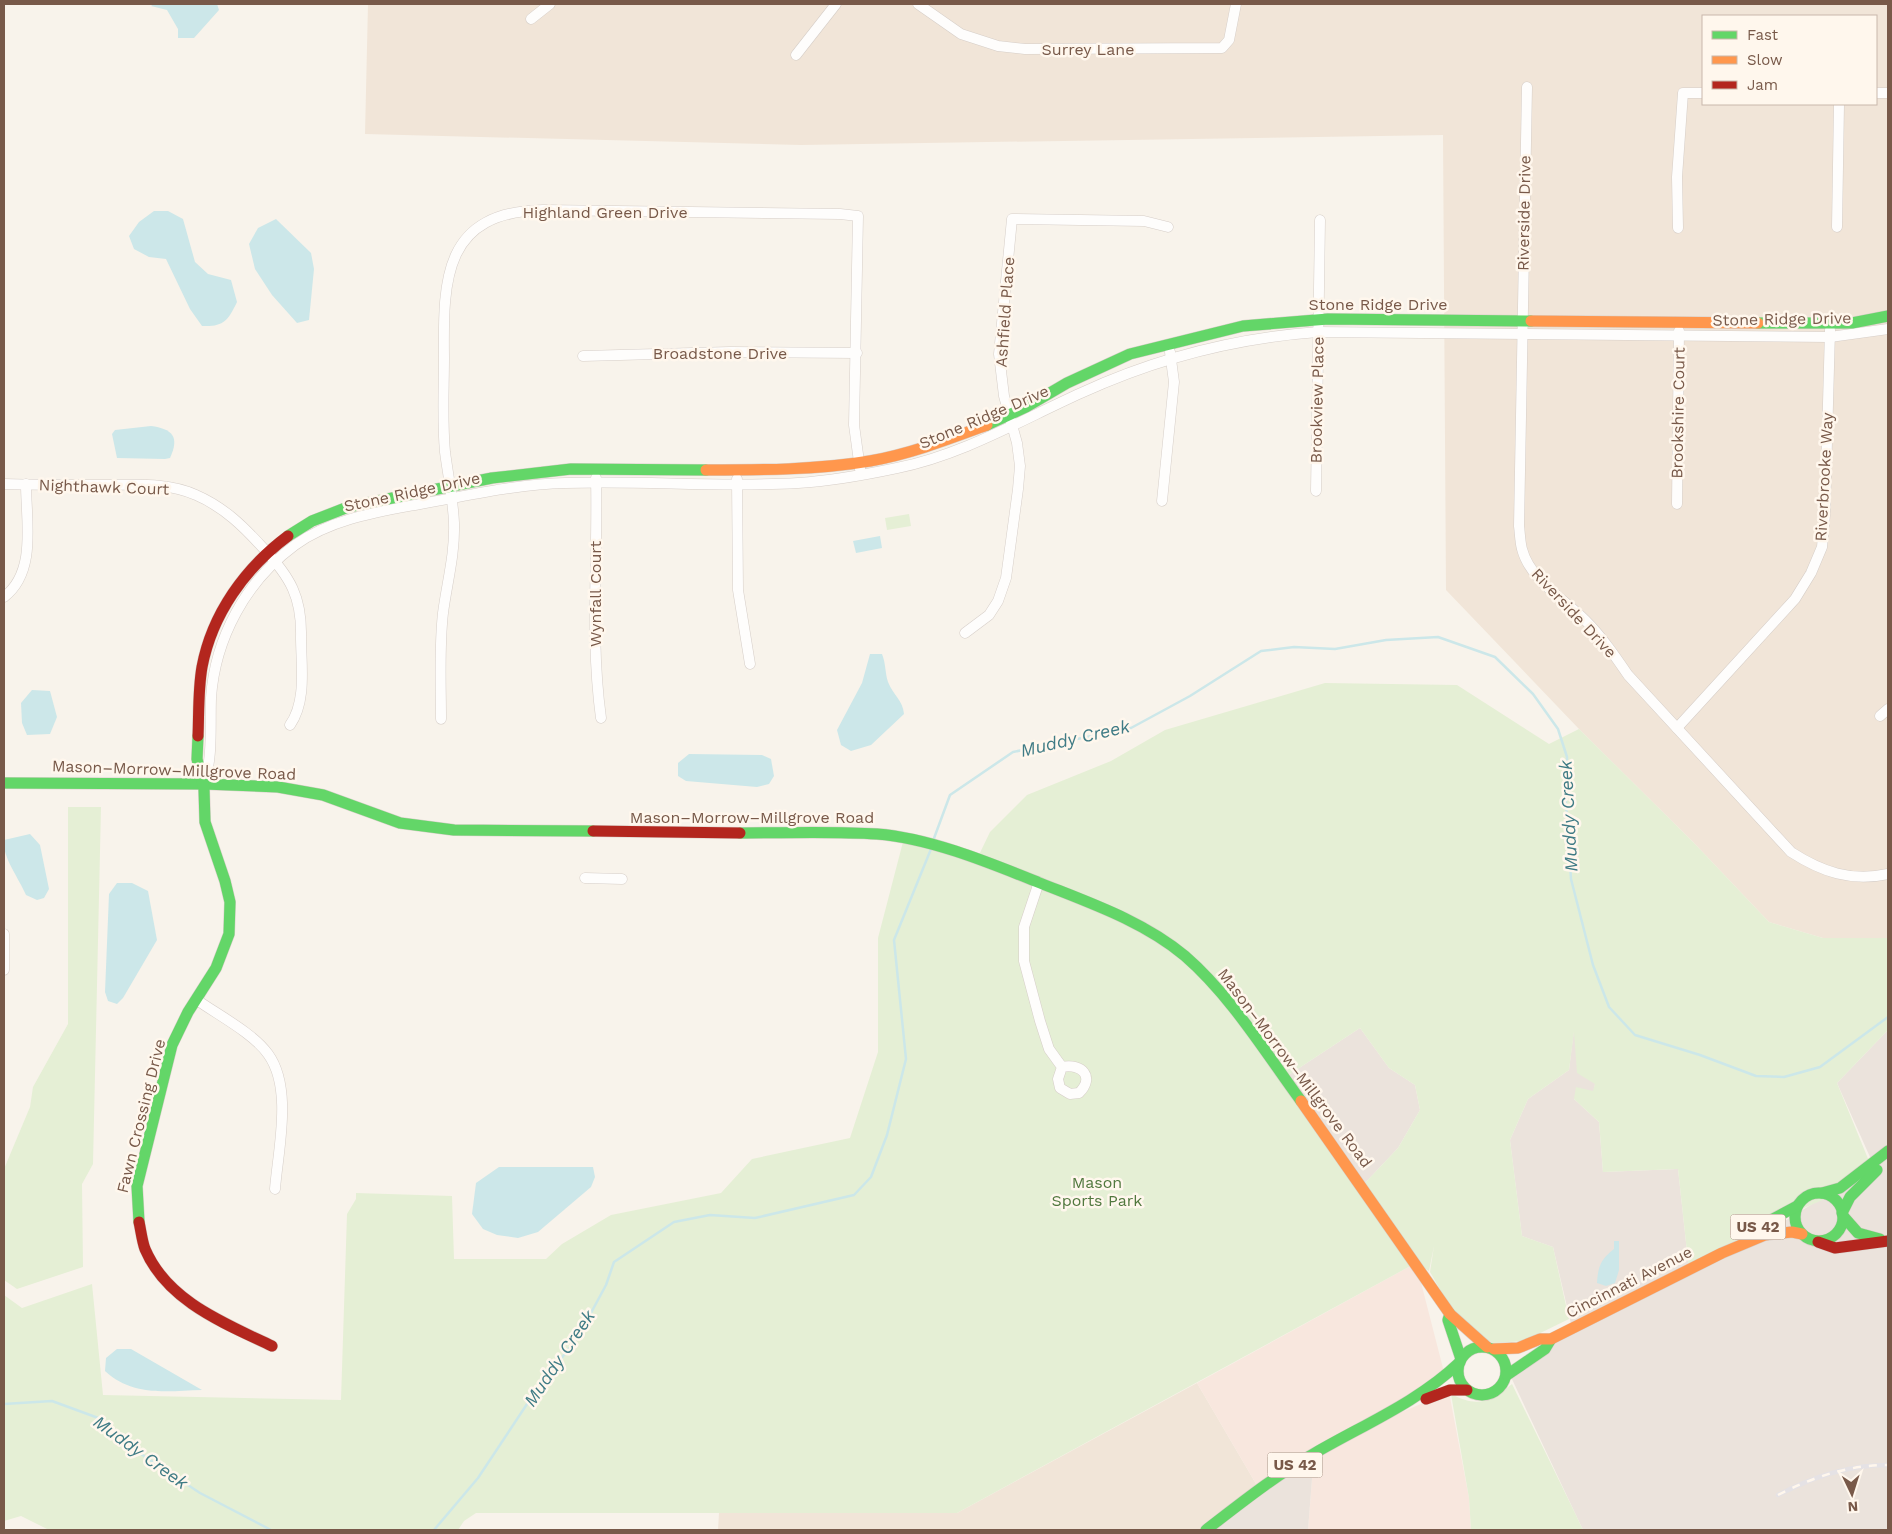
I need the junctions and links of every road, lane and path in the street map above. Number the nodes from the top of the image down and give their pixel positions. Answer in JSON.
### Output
{"nodes":[{"id":1,"x":550,"y":4,"type":"edge"},
{"id":2,"x":836,"y":4,"type":"edge"},
{"id":3,"x":918,"y":4,"type":"edge"},
{"id":4,"x":1236,"y":4,"type":"edge"},
{"id":5,"x":530,"y":19,"type":"dead end"},
{"id":6,"x":796,"y":55,"type":"dead end"},
{"id":7,"x":1527,"y":87,"type":"dead end"},
{"id":8,"x":1702,"y":93,"type":"edge"},
{"id":9,"x":1838,"y":105,"type":"edge"},
{"id":10,"x":1320,"y":220,"type":"dead end"},
{"id":11,"x":1168,"y":227,"type":"dead end"},
{"id":12,"x":1678,"y":228,"type":"dead end"},
{"id":13,"x":1837,"y":228,"type":"dead end"},
{"id":14,"x":1888,"y":316,"type":"edge"},
{"id":15,"x":1319,"y":319,"type":"junction"},
{"id":16,"x":1521,"y":321,"type":"junction"},
{"id":17,"x":1678,"y":323,"type":"junction"},
{"id":18,"x":1830,"y":324,"type":"junction"},
{"id":19,"x":1888,"y":329,"type":"edge"},
{"id":20,"x":1318,"y":332,"type":"junction"},
{"id":21,"x":1521,"y":333,"type":"junction"},
{"id":22,"x":1679,"y":336,"type":"junction"},
{"id":23,"x":1830,"y":337,"type":"junction"},
{"id":24,"x":1168,"y":344,"type":"junction"},
{"id":25,"x":856,"y":354,"type":"junction"},
{"id":26,"x":583,"y":356,"type":"dead end"},
{"id":27,"x":1172,"y":358,"type":"junction"},
{"id":28,"x":1011,"y":420,"type":"junction"},
{"id":29,"x":860,"y":469,"type":"junction"},
{"id":30,"x":596,"y":470,"type":"junction"},
{"id":31,"x":737,"y":471,"type":"junction"},
{"id":32,"x":596,"y":483,"type":"junction"},
{"id":33,"x":4,"y":484,"type":"edge"},
{"id":34,"x":26,"y":484,"type":"junction"},
{"id":35,"x":736,"y":484,"type":"junction"},
{"id":36,"x":450,"y":485,"type":"junction"},
{"id":37,"x":1316,"y":491,"type":"dead end"},
{"id":38,"x":451,"y":499,"type":"junction"},
{"id":39,"x":1162,"y":501,"type":"dead end"},
{"id":40,"x":1677,"y":504,"type":"dead end"},
{"id":41,"x":267,"y":553,"type":"junction"},
{"id":42,"x":276,"y":562,"type":"junction"},
{"id":43,"x":4,"y":597,"type":"edge"},
{"id":44,"x":965,"y":633,"type":"dead end"},
{"id":45,"x":750,"y":664,"type":"dead end"},
{"id":46,"x":601,"y":718,"type":"dead end"},
{"id":47,"x":441,"y":719,"type":"dead end"},
{"id":48,"x":290,"y":725,"type":"dead end"},
{"id":49,"x":1677,"y":728,"type":"junction"},
{"id":50,"x":4,"y":783,"type":"edge"},
{"id":51,"x":204,"y":784,"type":"junction"},
{"id":52,"x":1888,"y":874,"type":"edge"},
{"id":53,"x":585,"y":878,"type":"dead end"},
{"id":54,"x":622,"y":879,"type":"dead end"},
{"id":55,"x":1039,"y":882,"type":"junction"},
{"id":56,"x":4,"y":934,"type":"edge"},
{"id":57,"x":4,"y":970,"type":"edge"},
{"id":58,"x":197,"y":1000,"type":"junction"},
{"id":59,"x":1062,"y":1068,"type":"dead end"},
{"id":60,"x":1888,"y":1151,"type":"edge"},
{"id":61,"x":1888,"y":1161,"type":"edge"},
{"id":62,"x":275,"y":1190,"type":"dead end"},
{"id":63,"x":1822,"y":1193,"type":"junction"},
{"id":64,"x":1797,"y":1206,"type":"junction"},
{"id":65,"x":1843,"y":1215,"type":"junction"},
{"id":66,"x":1802,"y":1234,"type":"junction"},
{"id":67,"x":1818,"y":1242,"type":"junction"},
{"id":68,"x":1722,"y":1253,"type":"junction"},
{"id":69,"x":1450,"y":1314,"type":"junction"},
{"id":70,"x":1551,"y":1339,"type":"junction"},
{"id":71,"x":272,"y":1346,"type":"dead end"},
{"id":72,"x":1490,"y":1348,"type":"junction"},
{"id":73,"x":1460,"y":1360,"type":"junction"},
{"id":74,"x":1507,"y":1376,"type":"junction"},
{"id":75,"x":1467,"y":1390,"type":"junction"},
{"id":76,"x":1392,"y":1412,"type":"junction"},
{"id":77,"x":1206,"y":1530,"type":"edge"}],
"edges":[{"from":1,"to":5,"type":"street"},
{"from":2,"to":6,"type":"street"},
{"from":3,"to":4,"type":"street","name":"Surrey Lane"},
{"from":7,"to":16,"type":"street","name":"Riverside Drive"},
{"from":8,"to":12,"type":"street"},
{"from":9,"to":13,"type":"street"},
{"from":10,"to":15,"type":"street","name":"Brookview Place"},
{"from":11,"to":28,"type":"street","name":"Ashfield Place"},
{"from":14,"to":18,"type":"street","name":"Stone Ridge Drive"},
{"from":15,"to":16,"type":"street","name":"Stone Ridge Drive"},
{"from":15,"to":20,"type":"street","name":"Brookview Place"},
{"from":15,"to":24,"type":"street","name":"Stone Ridge Drive"},
{"from":16,"to":17,"type":"street","name":"Stone Ridge Drive"},
{"from":16,"to":21,"type":"street","name":"Riverside Drive"},
{"from":17,"to":18,"type":"street","name":"Stone Ridge Drive"},
{"from":17,"to":22,"type":"street","name":"Brookshire Court"},
{"from":18,"to":23,"type":"street","name":"Riverbrooke Way"},
{"from":19,"to":23,"type":"street","name":"Stone Ridge Drive"},
{"from":20,"to":21,"type":"street","name":"Stone Ridge Drive"},
{"from":20,"to":27,"type":"street","name":"Stone Ridge Drive"},
{"from":20,"to":37,"type":"street","name":"Brookview Place"},
{"from":21,"to":22,"type":"street","name":"Stone Ridge Drive"},
{"from":21,"to":49,"type":"street","name":"Riverside Drive"},
{"from":22,"to":23,"type":"street","name":"Stone Ridge Drive"},
{"from":22,"to":40,"type":"street","name":"Brookshire Court"},
{"from":23,"to":49,"type":"street","name":"Riverbrooke Way"},
{"from":24,"to":27,"type":"street"},
{"from":24,"to":28,"type":"street","name":"Stone Ridge Drive"},
{"from":25,"to":26,"type":"street","name":"Broadstone Drive"},
{"from":25,"to":29,"type":"street","name":"Highland Green Drive"},
{"from":25,"to":36,"type":"street","name":"Highland Green Drive"},
{"from":27,"to":28,"type":"street","name":"Stone Ridge Drive"},
{"from":27,"to":39,"type":"street"},
{"from":28,"to":29,"type":"street","name":"Stone Ridge Drive"},
{"from":28,"to":44,"type":"street","name":"Ashfield Place"},
{"from":29,"to":31,"type":"street","name":"Stone Ridge Drive"},
{"from":29,"to":35,"type":"street","name":"Stone Ridge Drive"},
{"from":30,"to":31,"type":"street","name":"Stone Ridge Drive"},
{"from":30,"to":32,"type":"street","name":"Wynfall Court"},
{"from":30,"to":36,"type":"street","name":"Stone Ridge Drive"},
{"from":31,"to":35,"type":"street"},
{"from":32,"to":35,"type":"street","name":"Stone Ridge Drive"},
{"from":32,"to":38,"type":"street","name":"Stone Ridge Drive"},
{"from":32,"to":46,"type":"street","name":"Wynfall Court"},
{"from":33,"to":34,"type":"street","name":"Nighthawk Court"},
{"from":34,"to":41,"type":"street","name":"Nighthawk Court"},
{"from":34,"to":43,"type":"street"},
{"from":35,"to":45,"type":"street"},
{"from":36,"to":38,"type":"street","name":"Highland Green Drive"},
{"from":36,"to":41,"type":"street","name":"Stone Ridge Drive"},
{"from":38,"to":42,"type":"street","name":"Stone Ridge Drive"},
{"from":38,"to":47,"type":"street","name":"Highland Green Drive"},
{"from":41,"to":42,"type":"street","name":"Nighthawk Court"},
{"from":41,"to":51,"type":"street","name":"Stone Ridge Drive"},
{"from":42,"to":48,"type":"street","name":"Nighthawk Court"},
{"from":42,"to":51,"type":"street","name":"Stone Ridge Drive"},
{"from":49,"to":52,"type":"street","name":"Riverside Drive"},
{"from":50,"to":51,"type":"street","name":"Mason–Morrow–Millgrove Road"},
{"from":51,"to":55,"type":"street","name":"Mason–Morrow–Millgrove Road"},
{"from":51,"to":58,"type":"street","name":"Fawn Crossing Drive"},
{"from":53,"to":54,"type":"street"},
{"from":55,"to":59,"type":"street"},
{"from":55,"to":69,"type":"street","name":"Mason–Morrow–Millgrove Road"},
{"from":56,"to":57,"type":"street"},
{"from":58,"to":62,"type":"street"},
{"from":58,"to":71,"type":"street","name":"Fawn Crossing Drive"},
{"from":60,"to":63,"type":"street"},
{"from":61,"to":65,"type":"street"},
{"from":63,"to":64,"type":"street"},
{"from":63,"to":65,"type":"street"},
{"from":64,"to":66,"type":"street"},
{"from":64,"to":68,"type":"street","name":"Cincinnati Avenue","number":"US 42"},
{"from":65,"to":67,"type":"street"},
{"from":65,"to":67,"type":"street"},
{"from":66,"to":67,"type":"street"},
{"from":66,"to":68,"type":"street","name":"Cincinnati Avenue","number":"US 42"},
{"from":68,"to":70,"type":"street","name":"Cincinnati Avenue","number":"US 42"},
{"from":69,"to":72,"type":"street","name":"Mason–Morrow–Millgrove Road"},
{"from":69,"to":73,"type":"street","name":"Mason–Morrow–Millgrove Road"},
{"from":70,"to":72,"type":"street","name":"Cincinnati Avenue","number":"US 42"},
{"from":70,"to":74,"type":"street","name":"Cincinnati Avenue","number":"US 42"},
{"from":72,"to":73,"type":"street","number":"US 42"},
{"from":72,"to":74,"type":"street"},
{"from":73,"to":75,"type":"street"},
{"from":73,"to":76,"type":"street","number":"US 42"},
{"from":74,"to":75,"type":"street","number":"US 42"},
{"from":75,"to":76,"type":"street","number":"US 42"},
{"from":76,"to":77,"type":"street","number":"US 42"}]}
